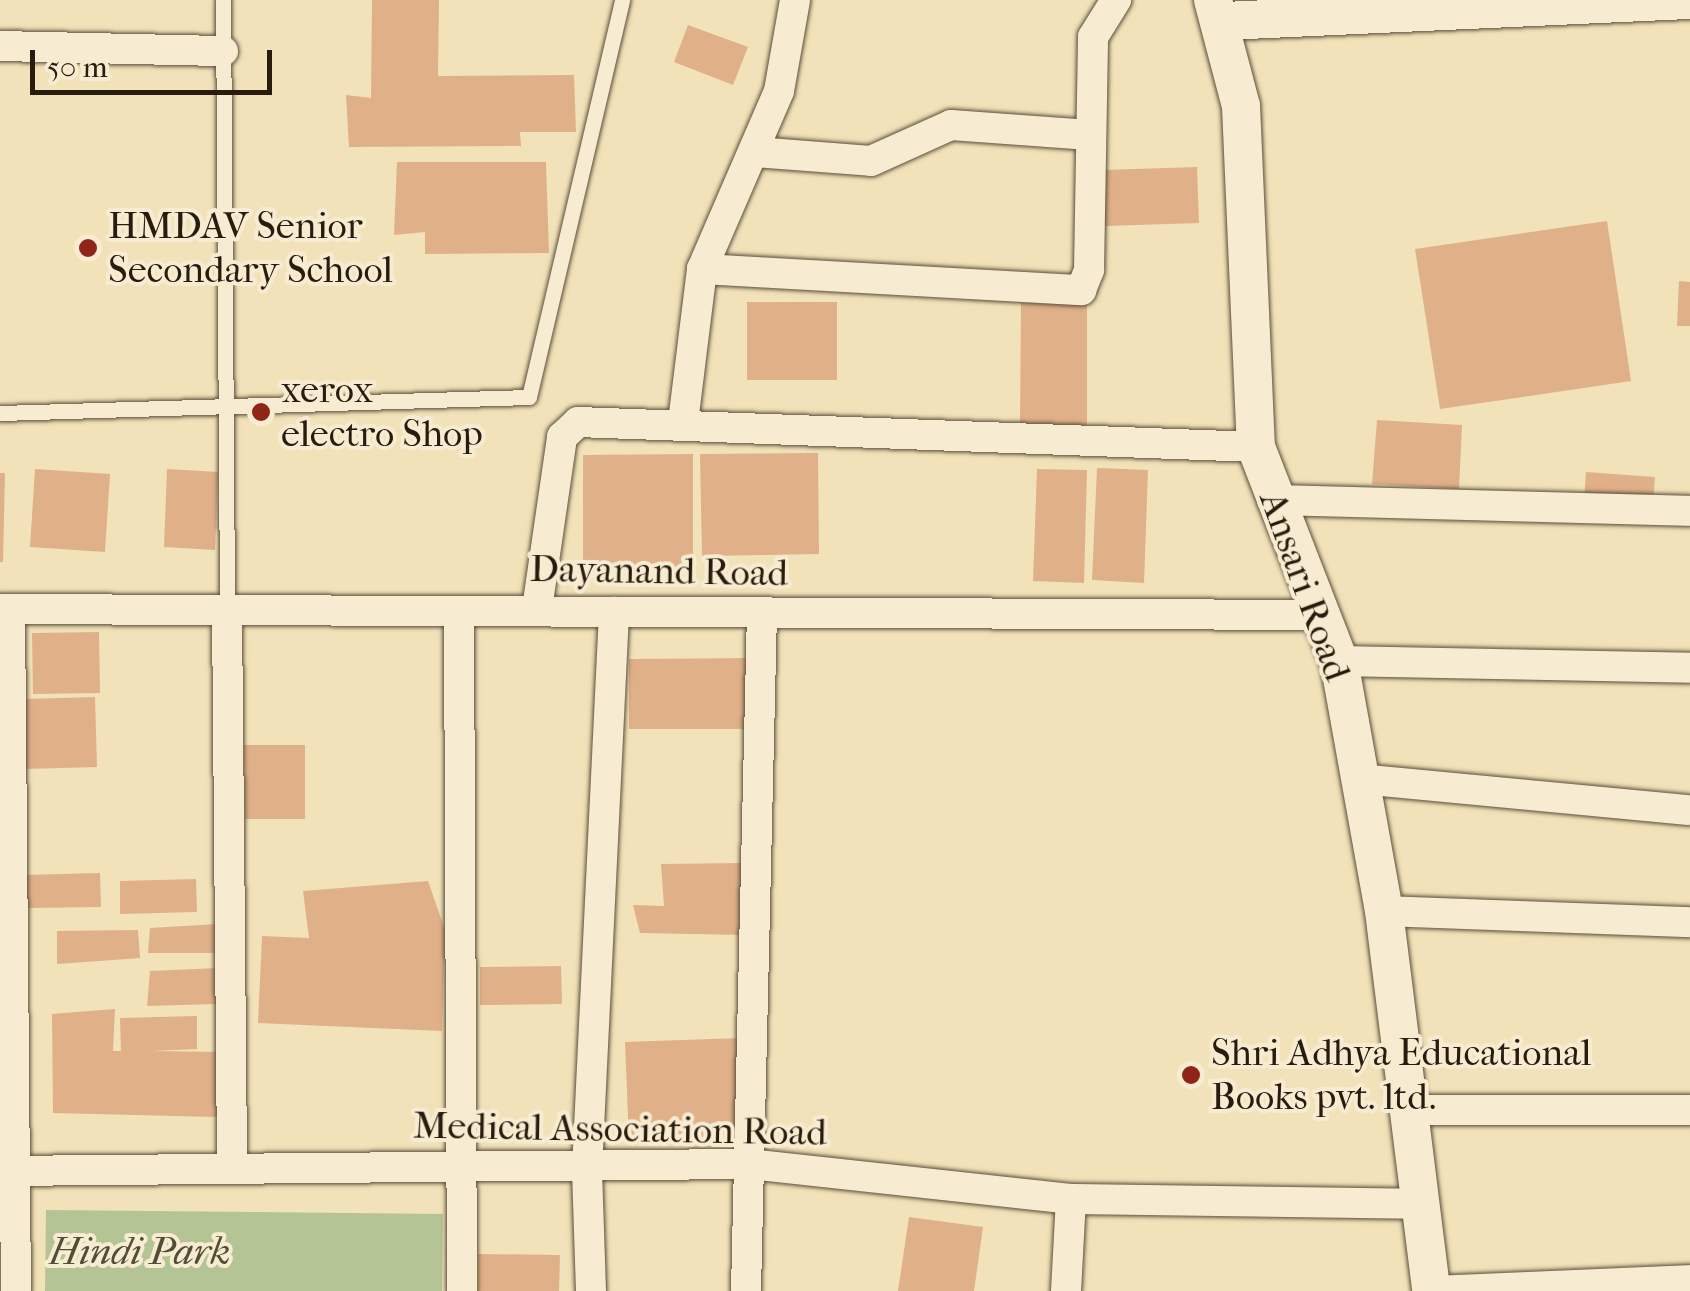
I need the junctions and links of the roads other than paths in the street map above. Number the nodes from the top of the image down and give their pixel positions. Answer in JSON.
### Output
{"nodes":[{"id":1,"x":223,"y":0,"type":"edge"},
{"id":2,"x":622,"y":0,"type":"edge"},
{"id":3,"x":794,"y":0,"type":"edge"},
{"id":4,"x":1116,"y":0,"type":"edge"},
{"id":5,"x":1690,"y":0,"type":"edge"},
{"id":6,"x":1219,"y":10,"type":"edge"},
{"id":7,"x":0,"y":46,"type":"edge"},
{"id":8,"x":223,"y":51,"type":"junction"},
{"id":9,"x":1090,"y":135,"type":"junction"},
{"id":10,"x":755,"y":152,"type":"junction"},
{"id":11,"x":702,"y":269,"type":"junction"},
{"id":12,"x":226,"y":406,"type":"junction"},
{"id":13,"x":0,"y":413,"type":"edge"},
{"id":14,"x":683,"y":422,"type":"junction"},
{"id":15,"x":1256,"y":447,"type":"junction"},
{"id":16,"x":1272,"y":500,"type":"junction"},
{"id":17,"x":1690,"y":511,"type":"edge"},
{"id":18,"x":537,"y":608,"type":"junction"},
{"id":19,"x":5,"y":610,"type":"edge"},
{"id":20,"x":227,"y":610,"type":"junction"},
{"id":21,"x":459,"y":612,"type":"junction"},
{"id":22,"x":614,"y":612,"type":"junction"},
{"id":23,"x":762,"y":613,"type":"junction"},
{"id":24,"x":1317,"y":615,"type":"junction"},
{"id":25,"x":1339,"y":661,"type":"junction"},
{"id":26,"x":1690,"y":668,"type":"edge"},
{"id":27,"x":1360,"y":779,"type":"junction"},
{"id":28,"x":5,"y":786,"type":"edge"},
{"id":29,"x":1690,"y":810,"type":"edge"},
{"id":30,"x":1384,"y":911,"type":"junction"},
{"id":31,"x":1690,"y":922,"type":"edge"},
{"id":32,"x":1410,"y":1110,"type":"junction"},
{"id":33,"x":1690,"y":1110,"type":"edge"},
{"id":34,"x":462,"y":1162,"type":"junction"},
{"id":35,"x":748,"y":1164,"type":"junction"},
{"id":36,"x":232,"y":1165,"type":"junction"},
{"id":37,"x":587,"y":1170,"type":"junction"},
{"id":38,"x":8,"y":1171,"type":"edge"},
{"id":39,"x":1071,"y":1199,"type":"junction"},
{"id":40,"x":1418,"y":1204,"type":"junction"},
{"id":41,"x":1690,"y":1280,"type":"edge"},
{"id":42,"x":16,"y":1291,"type":"edge"},
{"id":43,"x":462,"y":1291,"type":"edge"},
{"id":44,"x":591,"y":1291,"type":"edge"},
{"id":45,"x":746,"y":1291,"type":"edge"},
{"id":46,"x":1066,"y":1291,"type":"edge"},
{"id":47,"x":1431,"y":1291,"type":"edge"}],
"edges":[{"from":1,"to":8,"type":"lane"},
{"from":2,"to":12,"type":"lane"},
{"from":3,"to":10,"type":"street"},
{"from":4,"to":9,"type":"street"},
{"from":5,"to":6,"type":"street"},
{"from":6,"to":15,"type":"street","name":"Ansari Road"},
{"from":7,"to":8,"type":"street"},
{"from":8,"to":12,"type":"lane"},
{"from":9,"to":10,"type":"street"},
{"from":9,"to":11,"type":"street"},
{"from":10,"to":11,"type":"street"},
{"from":11,"to":14,"type":"street"},
{"from":12,"to":13,"type":"lane"},
{"from":12,"to":20,"type":"lane"},
{"from":14,"to":15,"type":"street"},
{"from":14,"to":18,"type":"street"},
{"from":15,"to":16,"type":"street","name":"Ansari Road"},
{"from":16,"to":17,"type":"street"},
{"from":16,"to":24,"type":"street","name":"Ansari Road"},
{"from":18,"to":21,"type":"street","name":"Dayanand Road"},
{"from":18,"to":22,"type":"street","name":"Dayanand Road"},
{"from":19,"to":20,"type":"street","name":"Dayanand Road"},
{"from":19,"to":28,"type":"street"},
{"from":20,"to":21,"type":"street","name":"Dayanand Road"},
{"from":20,"to":36,"type":"street"},
{"from":21,"to":34,"type":"street"},
{"from":22,"to":23,"type":"street","name":"Dayanand Road"},
{"from":22,"to":37,"type":"street"},
{"from":23,"to":24,"type":"street","name":"Dayanand Road"},
{"from":23,"to":35,"type":"street"},
{"from":24,"to":25,"type":"street","name":"Ansari Road"},
{"from":25,"to":26,"type":"street"},
{"from":25,"to":27,"type":"street","name":"Ansari Road"},
{"from":27,"to":29,"type":"street"},
{"from":27,"to":30,"type":"street","name":"Ansari Road"},
{"from":28,"to":38,"type":"street"},
{"from":30,"to":31,"type":"street"},
{"from":30,"to":32,"type":"street","name":"Ansari Road"},
{"from":32,"to":33,"type":"street"},
{"from":32,"to":40,"type":"street","name":"Ansari Road"},
{"from":34,"to":36,"type":"street","name":"Medical Association Road"},
{"from":34,"to":37,"type":"street","name":"Medical Association Road"},
{"from":34,"to":43,"type":"street"},
{"from":35,"to":37,"type":"street","name":"Medical Association Road"},
{"from":35,"to":39,"type":"street","name":"Medical Association Road"},
{"from":35,"to":45,"type":"street"},
{"from":36,"to":38,"type":"street","name":"Medical Association Road"},
{"from":37,"to":44,"type":"street"},
{"from":38,"to":42,"type":"street"},
{"from":39,"to":40,"type":"street","name":"Medical Association Road"},
{"from":39,"to":46,"type":"street"},
{"from":40,"to":47,"type":"street","name":"Ansari Road"},
{"from":41,"to":47,"type":"street"}]}
